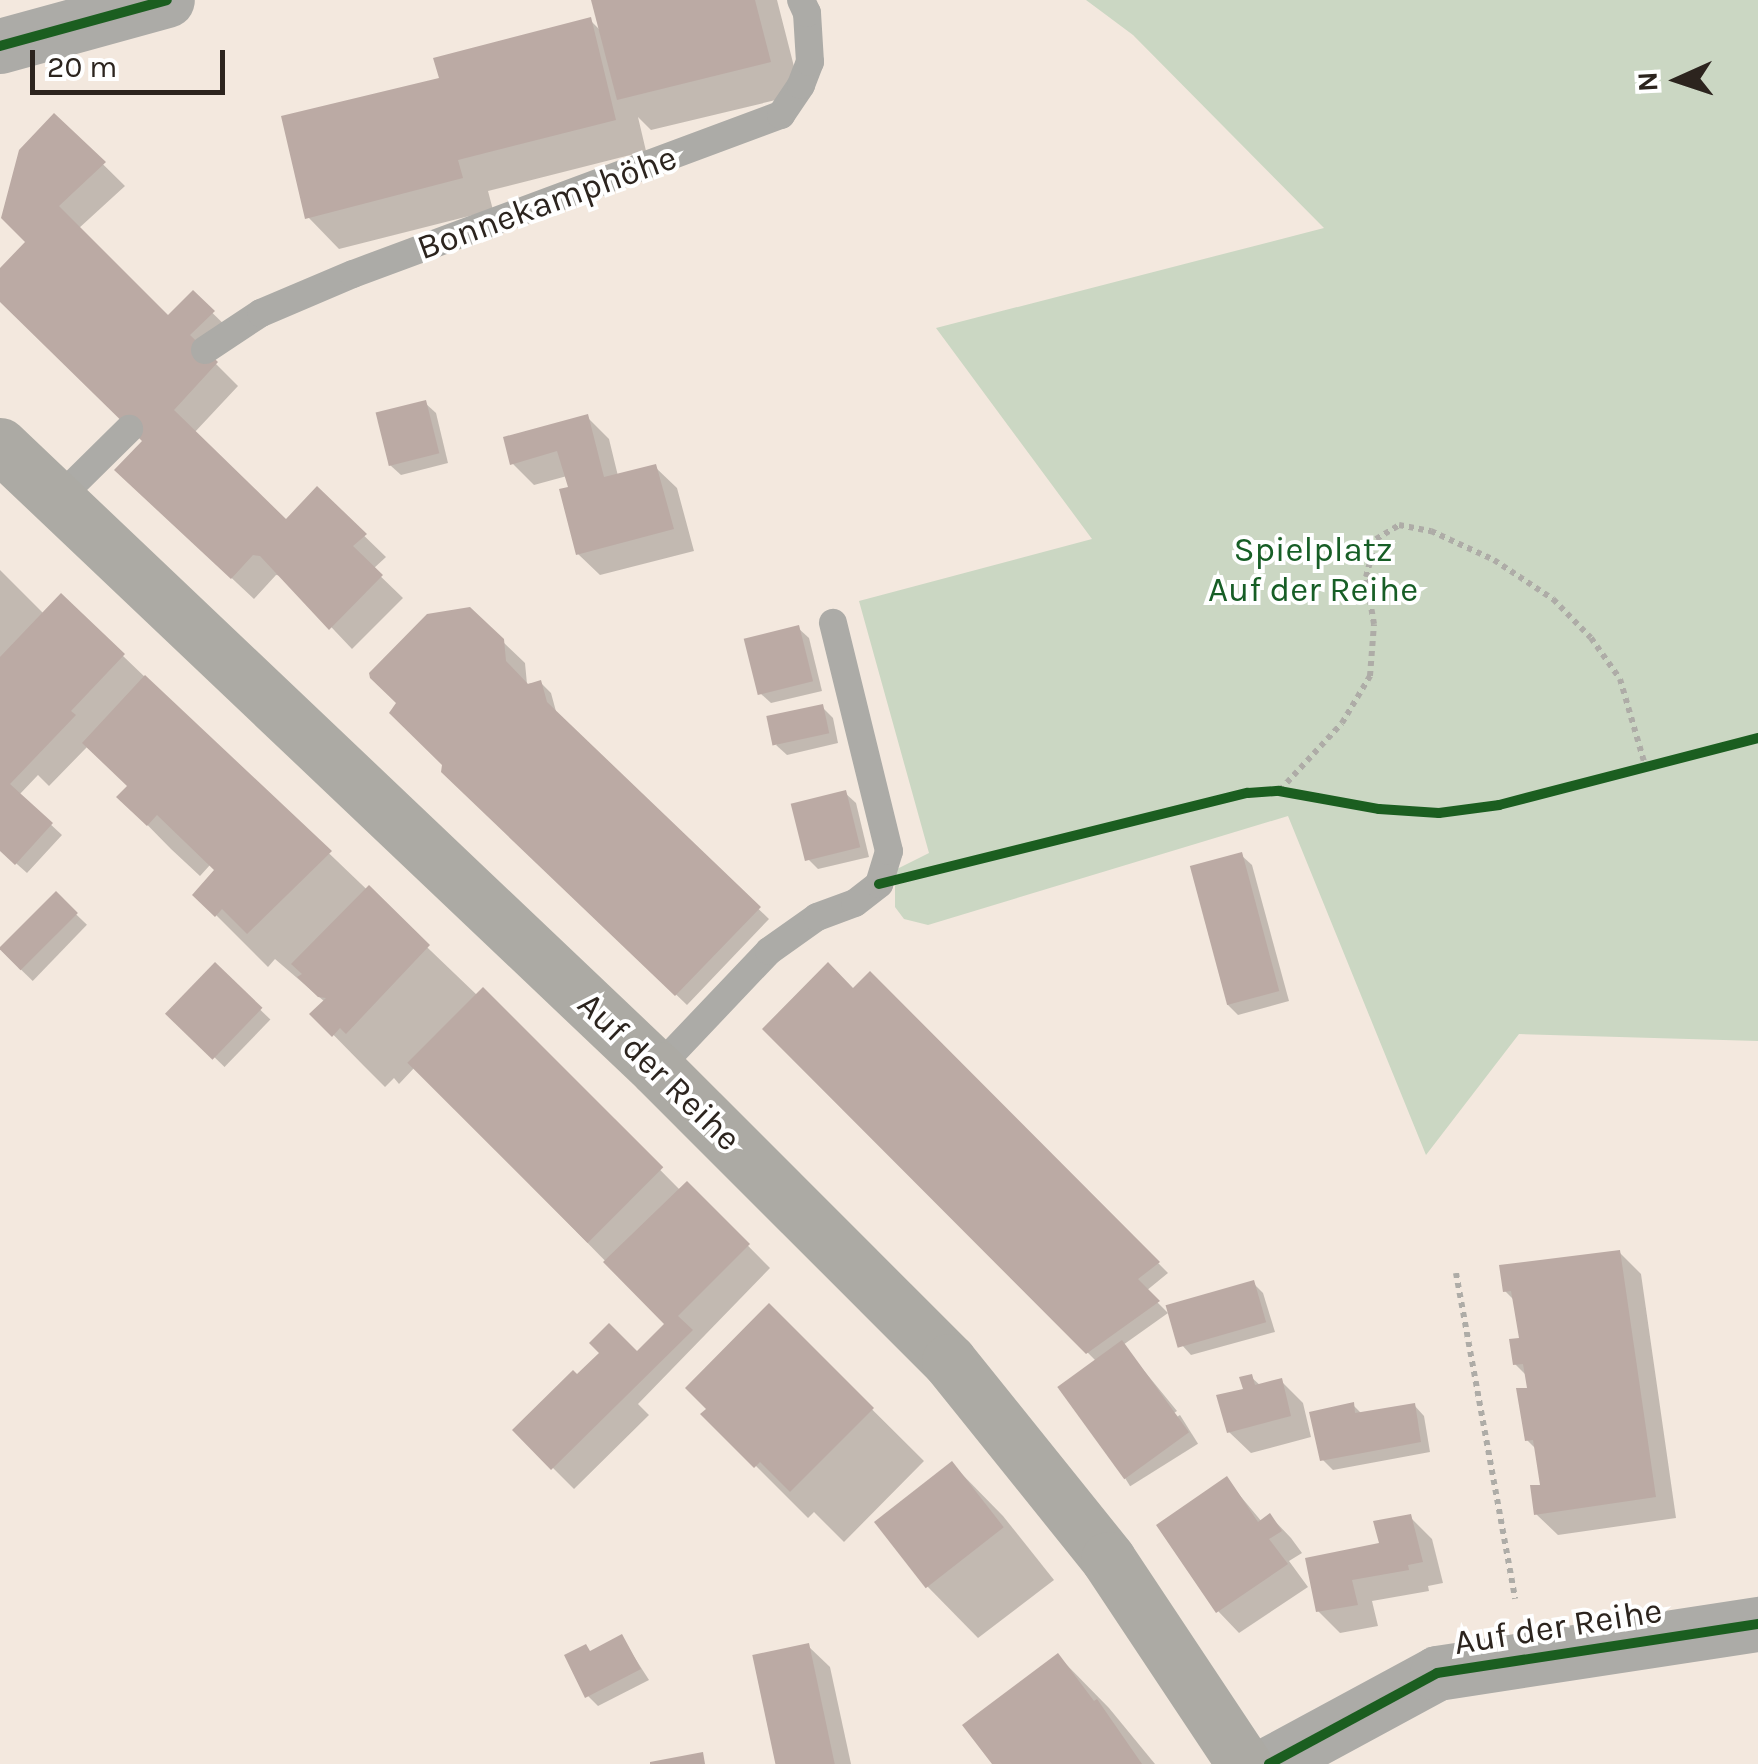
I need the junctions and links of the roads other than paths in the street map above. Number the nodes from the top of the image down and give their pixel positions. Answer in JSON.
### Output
{"nodes":[{"id":1,"x":168,"y":0,"type":"edge"},
{"id":2,"x":801,"y":0,"type":"edge"},
{"id":3,"x":0,"y":46,"type":"edge"},
{"id":4,"x":204,"y":350,"type":"dead end"},
{"id":5,"x":129,"y":429,"type":"dead end"},
{"id":6,"x":0,"y":445,"type":"edge"},
{"id":7,"x":58,"y":498,"type":"junction"},
{"id":8,"x":833,"y":623,"type":"dead end"},
{"id":9,"x":657,"y":1068,"type":"junction"},
{"id":10,"x":1758,"y":1624,"type":"edge"},
{"id":11,"x":1244,"y":1764,"type":"edge"},
{"id":12,"x":1269,"y":1764,"type":"edge"}],
"edges":[{"from":1,"to":3,"type":"street"},
{"from":2,"to":4,"type":"lane","name":"Bonnekamphöhe"},
{"from":5,"to":7,"type":"lane"},
{"from":6,"to":7,"type":"main road","name":"Auf der Reihe"},
{"from":7,"to":9,"type":"main road","name":"Auf der Reihe"},
{"from":8,"to":9,"type":"lane"},
{"from":9,"to":11,"type":"main road","name":"Auf der Reihe"},
{"from":10,"to":12,"type":"street","name":"Auf der Reihe"}]}
